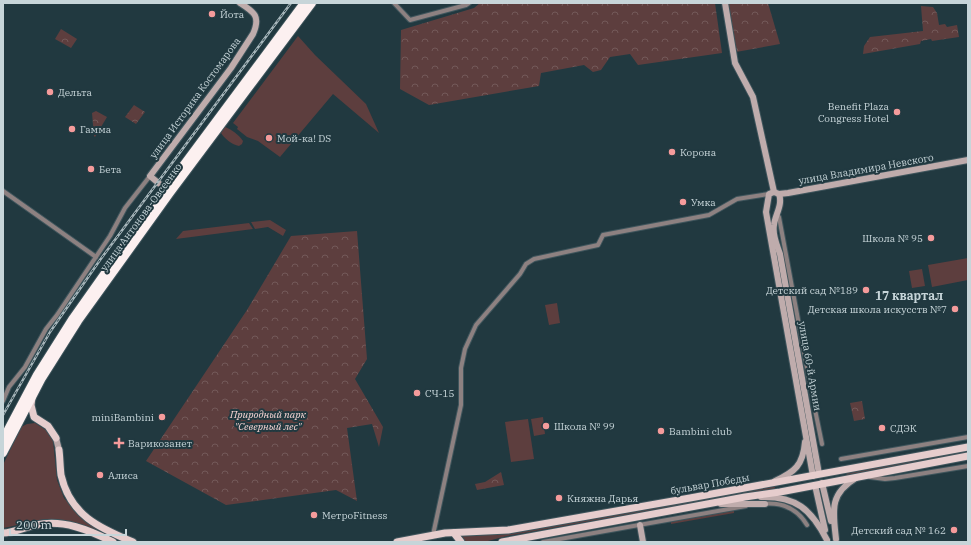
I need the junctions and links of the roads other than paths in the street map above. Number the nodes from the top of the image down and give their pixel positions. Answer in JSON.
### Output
{"nodes":[{"id":1,"x":240,"y":3,"type":"edge"},
{"id":2,"x":304,"y":3,"type":"edge"},
{"id":3,"x":312,"y":3,"type":"edge"},
{"id":4,"x":394,"y":3,"type":"edge"},
{"id":5,"x":725,"y":3,"type":"edge"},
{"id":6,"x":467,"y":4,"type":"edge"},
{"id":7,"x":968,"y":160,"type":"edge"},
{"id":8,"x":150,"y":176,"type":"junction"},
{"id":9,"x":3,"y":191,"type":"edge"},
{"id":10,"x":168,"y":191,"type":"junction"},
{"id":11,"x":774,"y":193,"type":"junction"},
{"id":12,"x":766,"y":212,"type":"junction"},
{"id":13,"x":777,"y":217,"type":"junction"},
{"id":14,"x":96,"y":256,"type":"junction"},
{"id":15,"x":798,"y":373,"type":"junction"},
{"id":16,"x":33,"y":396,"type":"junction"},
{"id":17,"x":3,"y":401,"type":"edge"},
{"id":18,"x":21,"y":411,"type":"junction"},
{"id":19,"x":33,"y":417,"type":"junction"},
{"id":20,"x":805,"y":433,"type":"junction"},
{"id":21,"x":968,"y":437,"type":"edge"},
{"id":22,"x":56,"y":438,"type":"joint"},
{"id":23,"x":3,"y":439,"type":"edge"},
{"id":24,"x":822,"y":444,"type":"dead end"},
{"id":25,"x":968,"y":447,"type":"edge"},
{"id":26,"x":59,"y":450,"type":"joint"},
{"id":27,"x":3,"y":453,"type":"edge"},
{"id":28,"x":968,"y":456,"type":"edge"},
{"id":29,"x":841,"y":459,"type":"dead end"},
{"id":30,"x":968,"y":466,"type":"edge"},
{"id":31,"x":816,"y":475,"type":"junction"},
{"id":32,"x":861,"y":476,"type":"junction"},
{"id":33,"x":818,"y":484,"type":"junction"},
{"id":34,"x":765,"y":485,"type":"junction"},
{"id":35,"x":745,"y":497,"type":"junction"},
{"id":36,"x":713,"y":503,"type":"junction"},
{"id":37,"x":765,"y":504,"type":"junction"},
{"id":38,"x":640,"y":525,"type":"junction"},
{"id":39,"x":807,"y":525,"type":"dead end"},
{"id":40,"x":99,"y":531,"type":"junction"},
{"id":41,"x":3,"y":533,"type":"edge"},
{"id":42,"x":454,"y":533,"type":"junction"},
{"id":43,"x":433,"y":535,"type":"junction"},
{"id":44,"x":836,"y":540,"type":"edge"},
{"id":45,"x":827,"y":541,"type":"edge"},
{"id":46,"x":113,"y":542,"type":"edge"},
{"id":47,"x":133,"y":542,"type":"edge"},
{"id":48,"x":397,"y":542,"type":"edge"},
{"id":49,"x":461,"y":542,"type":"edge"},
{"id":50,"x":502,"y":542,"type":"edge"},
{"id":51,"x":543,"y":542,"type":"edge"},
{"id":52,"x":644,"y":542,"type":"edge"}],
"edges":[{"from":1,"to":8,"type":"street","name":"улица Историка Костомарова"},
{"from":2,"to":10,"type":"highway","name":"улица Антонова-Овсеенко"},
{"from":3,"to":10,"type":"highway","name":"улица Антонова-Овсеенко"},
{"from":4,"to":6,"type":"street"},
{"from":5,"to":11,"type":"street","name":"улица 60-й Армии"},
{"from":7,"to":11,"type":"street","name":"улица Владимира Невского"},
{"from":8,"to":10,"type":"street"},
{"from":8,"to":14,"type":"street","name":"улица Историка Костомарова"},
{"from":9,"to":14,"type":"street"},
{"from":10,"to":16,"type":"highway","name":"улица Антонова-Овсеенко"},
{"from":10,"to":18,"type":"highway","name":"улица Антонова-Овсеенко"},
{"from":11,"to":12,"type":"street"},
{"from":11,"to":13,"type":"street","name":"улица 60-й Армии"},
{"from":11,"to":43,"type":"street","name":"улица Владимира Невского"},
{"from":12,"to":13,"type":"street"},
{"from":12,"to":15,"type":"street","name":"улица 60-й Армии"},
{"from":13,"to":15,"type":"street","name":"улица 60-й Армии"},
{"from":13,"to":24,"type":"street"},
{"from":14,"to":17,"type":"street","name":"улица Историка Костомарова"},
{"from":15,"to":20,"type":"street","name":"улица 60-й Армии"},
{"from":15,"to":31,"type":"street","name":"улица 60-й Армии"},
{"from":16,"to":18,"type":"highway","name":"улица Антонова-Овсеенко"},
{"from":16,"to":19,"type":"main road"},
{"from":18,"to":19,"type":"main road"},
{"from":18,"to":23,"type":"highway","name":"улица Антонова-Овсеенко"},
{"from":18,"to":27,"type":"highway","name":"улица Антонова-Овсеенко"},
{"from":19,"to":22,"type":"main road"},
{"from":20,"to":31,"type":"street","name":"улица 60-й Армии"},
{"from":20,"to":34,"type":"street"},
{"from":21,"to":29,"type":"street"},
{"from":22,"to":26,"type":"street"},
{"from":25,"to":31,"type":"main road","name":"бульвар Победы"},
{"from":26,"to":40,"type":"main road"},
{"from":28,"to":32,"type":"main road","name":"бульвар Победы"},
{"from":30,"to":32,"type":"street"},
{"from":31,"to":33,"type":"main road","name":"улица 60-й Армии"},
{"from":31,"to":34,"type":"main road","name":"бульвар Победы"},
{"from":32,"to":33,"type":"main road","name":"бульвар Победы"},
{"from":32,"to":44,"type":"street"},
{"from":33,"to":35,"type":"main road","name":"бульвар Победы"},
{"from":33,"to":44,"type":"street","name":"улица 60-й Армии"},
{"from":33,"to":45,"type":"street","name":"улица 60-й Армии"},
{"from":34,"to":42,"type":"main road","name":"бульвар Победы"},
{"from":35,"to":36,"type":"main road","name":"бульвар Победы"},
{"from":35,"to":45,"type":"street"},
{"from":36,"to":37,"type":"street"},
{"from":36,"to":50,"type":"main road","name":"бульвар Победы"},
{"from":37,"to":38,"type":"street"},
{"from":37,"to":39,"type":"street"},
{"from":38,"to":51,"type":"street"},
{"from":38,"to":52,"type":"street"},
{"from":40,"to":41,"type":"main road"},
{"from":40,"to":46,"type":"main road"},
{"from":40,"to":47,"type":"main road"},
{"from":42,"to":43,"type":"main road","name":"бульвар Победы"},
{"from":42,"to":49,"type":"main road"},
{"from":43,"to":48,"type":"main road","name":"бульвар Победы"}]}
